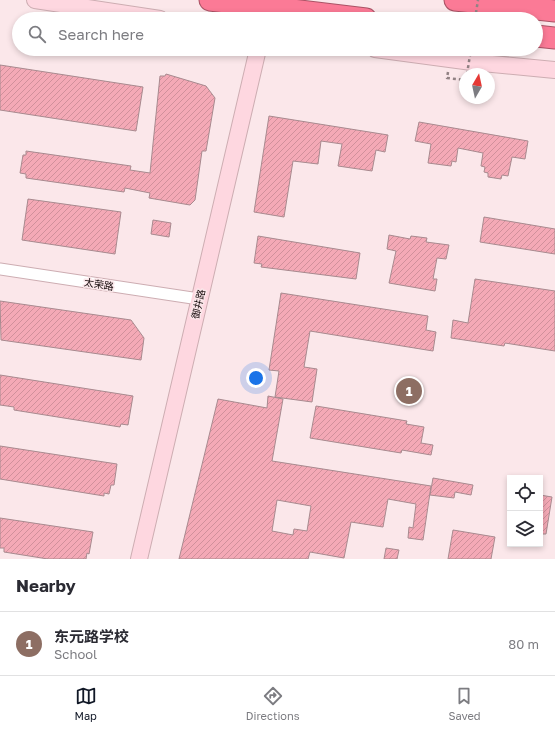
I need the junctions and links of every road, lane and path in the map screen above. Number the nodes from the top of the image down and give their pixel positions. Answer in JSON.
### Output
{"nodes":[{"id":1,"x":35,"y":0,"type":"edge"},
{"id":2,"x":210,"y":0,"type":"edge"},
{"id":3,"x":455,"y":0,"type":"edge"},
{"id":4,"x":478,"y":0,"type":"edge"},
{"id":5,"x":555,"y":11,"type":"edge"},
{"id":6,"x":114,"y":12,"type":"edge"},
{"id":7,"x":258,"y":12,"type":"edge"},
{"id":8,"x":476,"y":12,"type":"edge"},
{"id":9,"x":543,"y":37,"type":"edge"},
{"id":10,"x":555,"y":38,"type":"edge"},
{"id":11,"x":256,"y":56,"type":"edge"},
{"id":12,"x":427,"y":56,"type":"edge"},
{"id":13,"x":470,"y":56,"type":"edge"},
{"id":14,"x":468,"y":68,"type":"edge"},
{"id":15,"x":555,"y":70,"type":"edge"},
{"id":16,"x":454,"y":72,"type":"dead end"},
{"id":17,"x":459,"y":79,"type":"edge"},
{"id":18,"x":0,"y":269,"type":"edge"},
{"id":19,"x":199,"y":299,"type":"junction"},
{"id":20,"x":138,"y":559,"type":"edge"}],
"edges":[{"from":1,"to":6,"type":"street"},
{"from":2,"to":7,"type":"highway"},
{"from":3,"to":5,"type":"highway"},
{"from":4,"to":8,"type":"path","bridge":true},
{"from":9,"to":10,"type":"highway"},
{"from":11,"to":19,"type":"street","name":"御井路"},
{"from":12,"to":15,"type":"street"},
{"from":13,"to":14,"type":"path","bridge":true},
{"from":16,"to":17,"type":"path"},
{"from":18,"to":19,"type":"street","name":"太荣路"},
{"from":19,"to":20,"type":"street","name":"御井路"}]}
